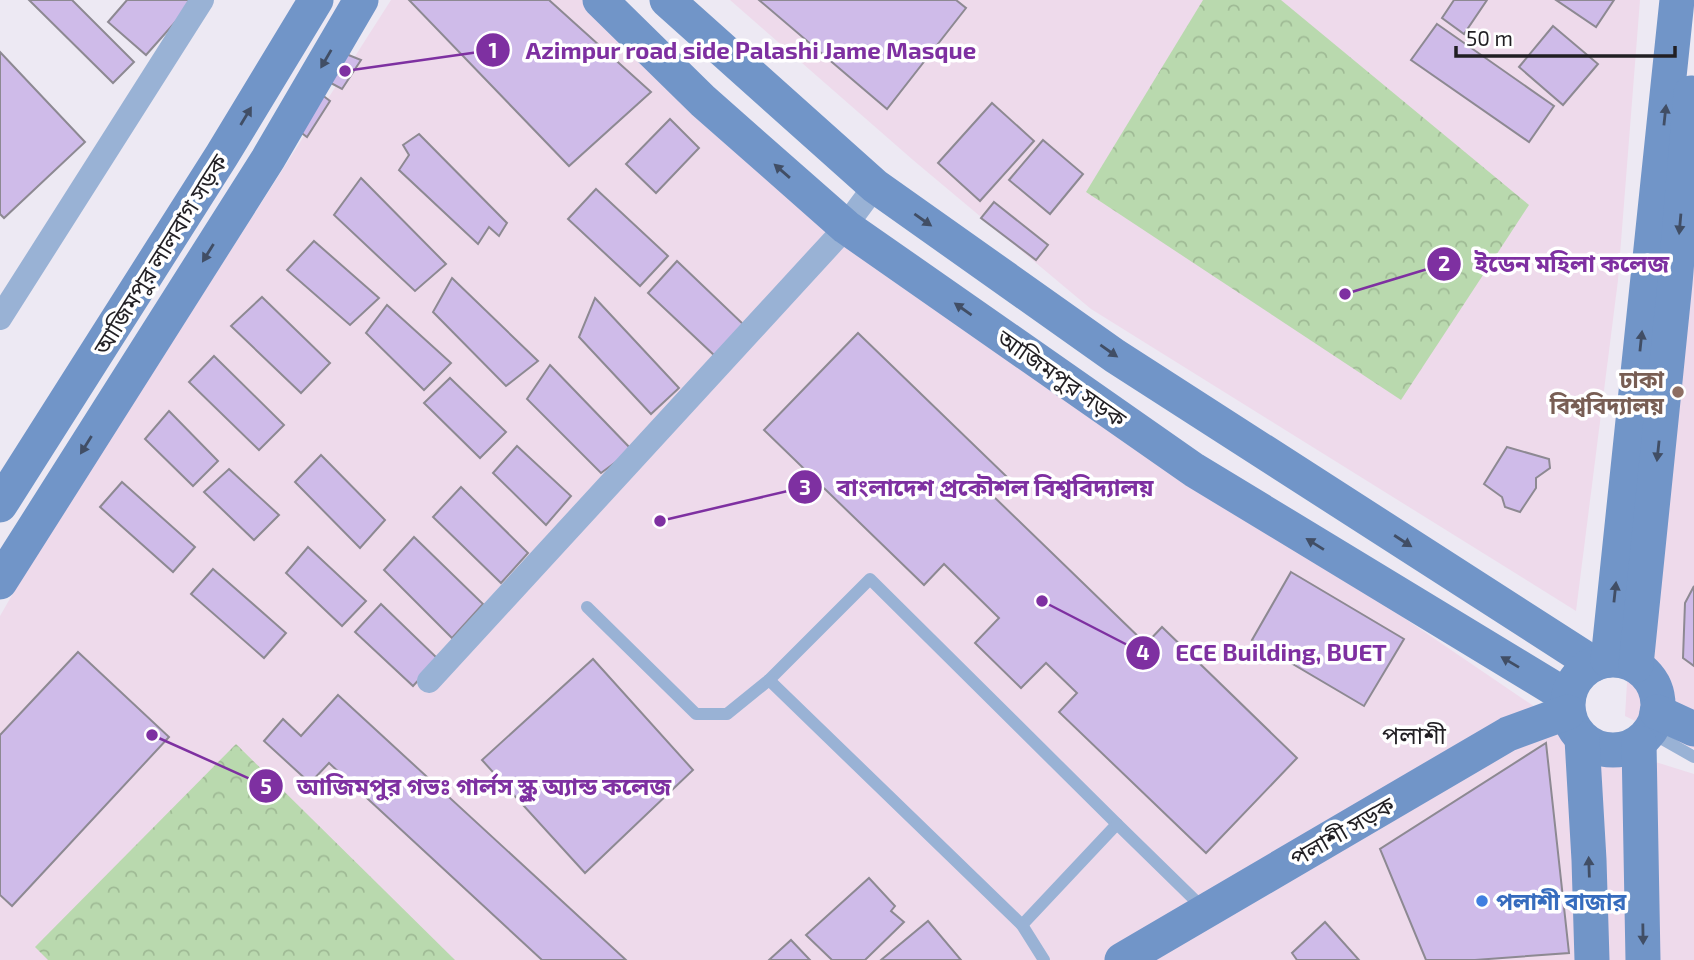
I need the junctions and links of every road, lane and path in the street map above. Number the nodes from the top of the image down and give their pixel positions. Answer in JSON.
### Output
{"nodes":[{"id":1,"x":202,"y":0,"type":"edge"},
{"id":2,"x":316,"y":0,"type":"edge"},
{"id":3,"x":361,"y":0,"type":"edge"},
{"id":4,"x":600,"y":0,"type":"edge"},
{"id":5,"x":667,"y":0,"type":"edge"},
{"id":6,"x":1677,"y":0,"type":"edge"},
{"id":7,"x":1694,"y":58,"type":"edge"},
{"id":8,"x":875,"y":186,"type":"junction"},
{"id":9,"x":846,"y":227,"type":"junction"},
{"id":10,"x":0,"y":318,"type":"edge"},
{"id":11,"x":0,"y":505,"type":"edge"},
{"id":12,"x":0,"y":582,"type":"edge"},
{"id":13,"x":587,"y":607,"type":"dead end"},
{"id":14,"x":1613,"y":663,"type":"junction"},
{"id":15,"x":769,"y":680,"type":"junction"},
{"id":16,"x":429,"y":681,"type":"dead end"},
{"id":17,"x":1573,"y":716,"type":"junction"},
{"id":18,"x":1649,"y":729,"type":"junction"},
{"id":19,"x":1694,"y":729,"type":"edge"},
{"id":20,"x":1694,"y":757,"type":"edge"},
{"id":21,"x":1117,"y":824,"type":"junction"},
{"id":22,"x":1205,"y":911,"type":"junction"},
{"id":23,"x":1022,"y":925,"type":"junction"},
{"id":24,"x":1044,"y":960,"type":"edge"},
{"id":25,"x":1122,"y":960,"type":"edge"},
{"id":26,"x":1592,"y":960,"type":"edge"},
{"id":27,"x":1643,"y":960,"type":"edge"}],
"edges":[{"from":1,"to":10,"type":"street"},
{"from":11,"to":2,"type":"main road","name":"আজিমপুর লালবাগ সড়ক","one_way":true},
{"from":3,"to":12,"type":"main road","one_way":true},
{"from":9,"to":4,"type":"main road","name":"আজিমপুর সড়ক","one_way":true},
{"from":5,"to":8,"type":"main road"},
{"from":14,"to":6,"type":"main road","one_way":true},
{"from":7,"to":14,"type":"main road","one_way":true},
{"from":8,"to":9,"type":"street"},
{"from":8,"to":14,"type":"main road","one_way":true},
{"from":9,"to":16,"type":"street"},
{"from":17,"to":9,"type":"main road","name":"আজিমপুর সড়ক","one_way":true},
{"from":13,"to":15,"type":"lane"},
{"from":14,"to":17,"type":"main road"},
{"from":14,"to":18,"type":"main road"},
{"from":15,"to":21,"type":"lane"},
{"from":15,"to":23,"type":"lane"},
{"from":17,"to":18,"type":"main road"},
{"from":17,"to":22,"type":"main road","name":"পলাশী সড়ক"},
{"from":26,"to":17,"type":"main road","one_way":true},
{"from":18,"to":19,"type":"main road"},
{"from":18,"to":20,"type":"lane"},
{"from":18,"to":27,"type":"main road","one_way":true},
{"from":21,"to":22,"type":"lane"},
{"from":21,"to":23,"type":"lane"},
{"from":22,"to":25,"type":"main road","name":"পলাশী সড়ক"},
{"from":23,"to":24,"type":"lane"}]}
